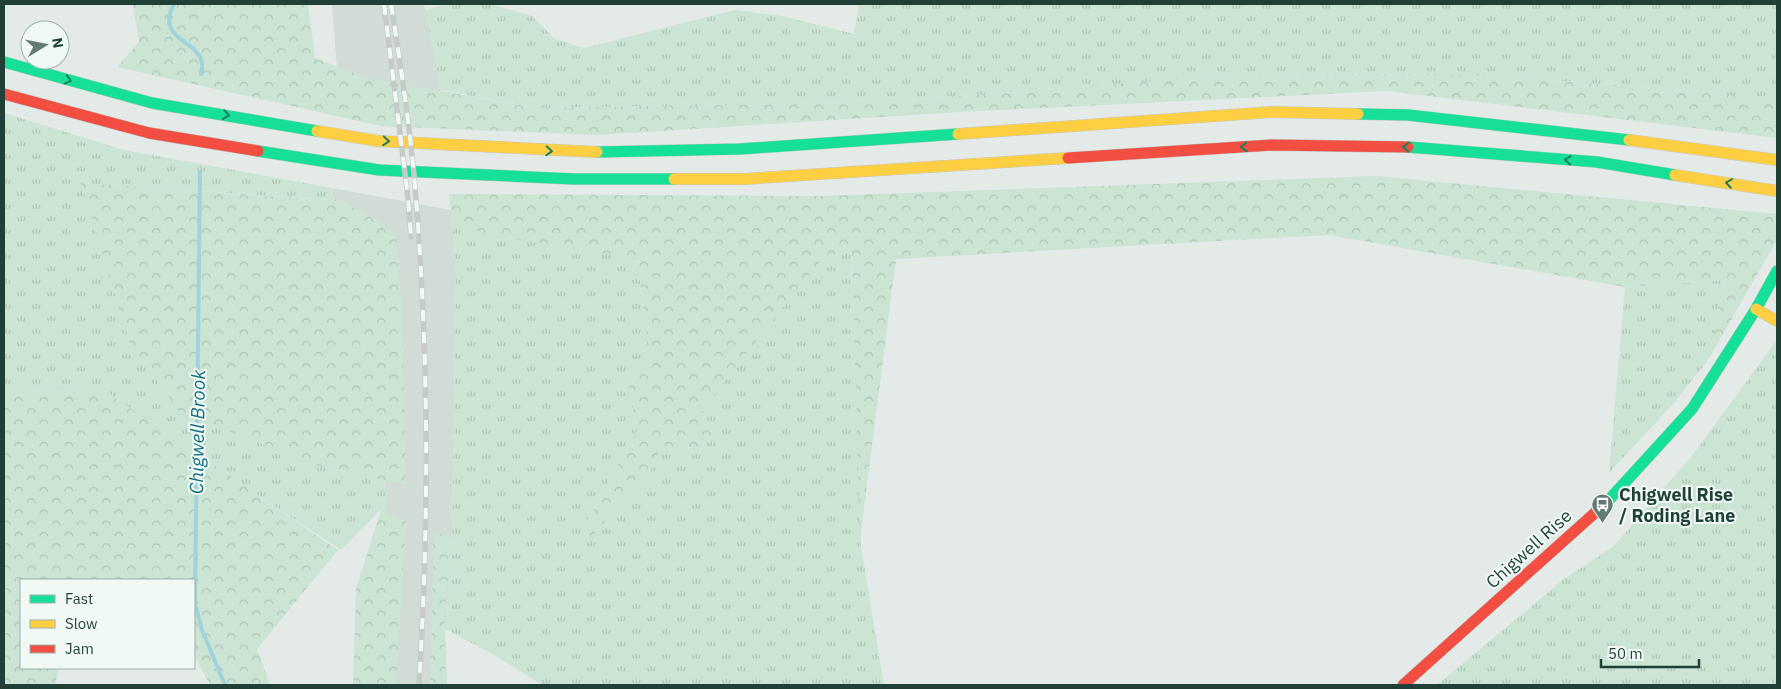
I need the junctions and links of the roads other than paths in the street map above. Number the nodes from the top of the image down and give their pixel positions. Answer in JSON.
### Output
{"nodes":[{"id":1,"x":4,"y":62,"type":"edge"},
{"id":2,"x":4,"y":94,"type":"edge"},
{"id":3,"x":1777,"y":160,"type":"edge"},
{"id":4,"x":1777,"y":191,"type":"edge"},
{"id":5,"x":1775,"y":276,"type":"edge"},
{"id":6,"x":1756,"y":309,"type":"junction"},
{"id":7,"x":1777,"y":321,"type":"edge"},
{"id":8,"x":1403,"y":685,"type":"edge"}],
"edges":[{"from":1,"to":3,"type":"main road","one_way":true},
{"from":4,"to":2,"type":"main road","one_way":true},
{"from":5,"to":6,"type":"main road","name":"Chigwell Rise"},
{"from":6,"to":7,"type":"main road"},
{"from":6,"to":8,"type":"main road","name":"Chigwell Rise"}]}
